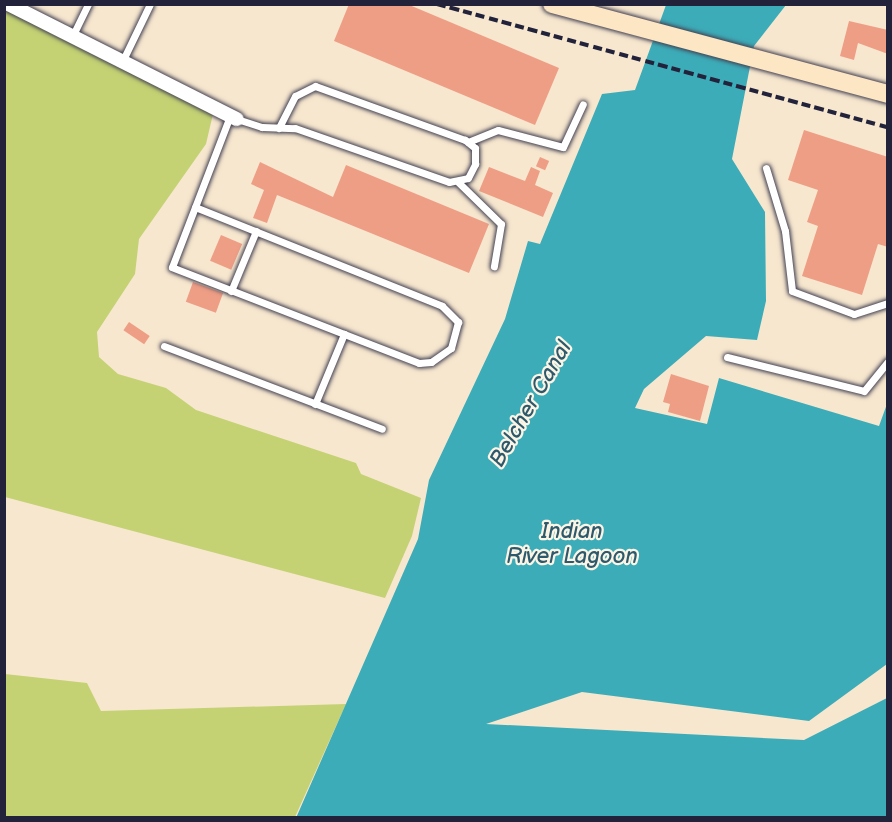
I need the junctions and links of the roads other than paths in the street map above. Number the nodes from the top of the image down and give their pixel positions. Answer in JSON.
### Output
{"nodes":[{"id":1,"x":8,"y":4,"type":"edge"},
{"id":2,"x":88,"y":4,"type":"edge"},
{"id":3,"x":150,"y":4,"type":"edge"},
{"id":4,"x":552,"y":4,"type":"edge"},
{"id":5,"x":72,"y":37,"type":"junction"},
{"id":6,"x":122,"y":62,"type":"junction"},
{"id":7,"x":888,"y":94,"type":"edge"},
{"id":8,"x":583,"y":104,"type":"dead end"},
{"id":9,"x":233,"y":117,"type":"junction"},
{"id":10,"x":279,"y":128,"type":"junction"},
{"id":11,"x":468,"y":142,"type":"junction"},
{"id":12,"x":766,"y":168,"type":"dead end"},
{"id":13,"x":458,"y":182,"type":"junction"},
{"id":14,"x":195,"y":207,"type":"junction"},
{"id":15,"x":256,"y":231,"type":"junction"},
{"id":16,"x":494,"y":266,"type":"dead end"},
{"id":17,"x":231,"y":291,"type":"junction"},
{"id":18,"x":888,"y":303,"type":"edge"},
{"id":19,"x":344,"y":334,"type":"junction"},
{"id":20,"x":164,"y":346,"type":"dead end"},
{"id":21,"x":727,"y":357,"type":"dead end"},
{"id":22,"x":888,"y":361,"type":"edge"},
{"id":23,"x":315,"y":404,"type":"junction"},
{"id":24,"x":381,"y":429,"type":"dead end"}],
"edges":[{"from":1,"to":5,"type":"street"},
{"from":2,"to":5,"type":"lane"},
{"from":3,"to":6,"type":"lane"},
{"from":4,"to":7,"type":"street"},
{"from":5,"to":6,"type":"street"},
{"from":6,"to":9,"type":"street"},
{"from":8,"to":11,"type":"lane"},
{"from":9,"to":10,"type":"lane"},
{"from":9,"to":14,"type":"lane"},
{"from":10,"to":11,"type":"lane"},
{"from":10,"to":13,"type":"lane"},
{"from":11,"to":13,"type":"lane"},
{"from":12,"to":18,"type":"lane"},
{"from":13,"to":16,"type":"lane"},
{"from":14,"to":15,"type":"lane"},
{"from":14,"to":17,"type":"lane"},
{"from":15,"to":17,"type":"lane"},
{"from":15,"to":19,"type":"lane"},
{"from":17,"to":19,"type":"lane"},
{"from":19,"to":23,"type":"lane"},
{"from":20,"to":23,"type":"lane"},
{"from":21,"to":22,"type":"lane"},
{"from":23,"to":24,"type":"lane"}]}
